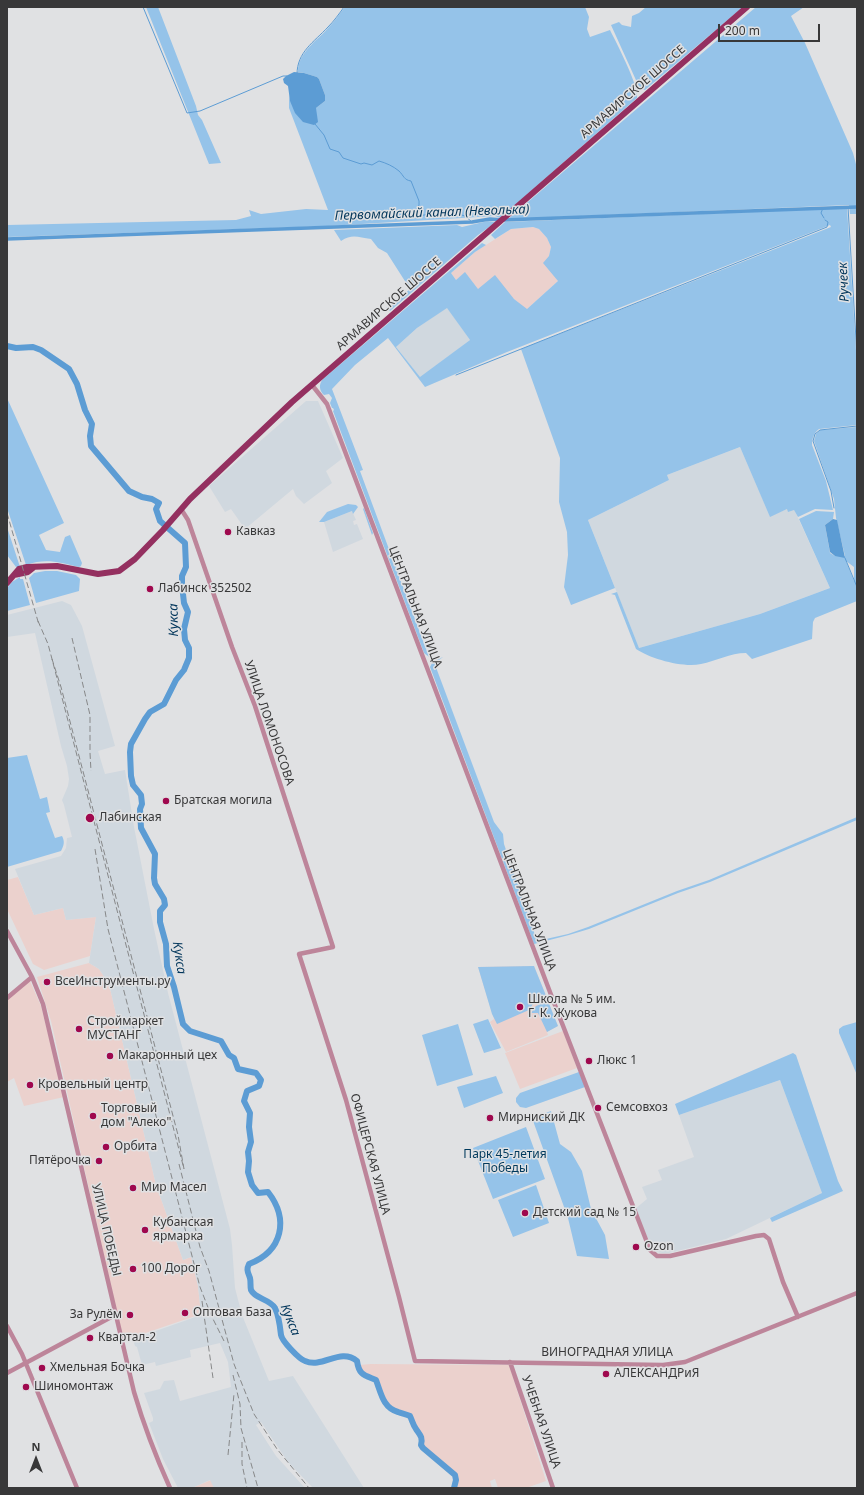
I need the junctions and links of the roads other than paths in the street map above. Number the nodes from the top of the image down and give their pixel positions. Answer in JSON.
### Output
{"nodes":[{"id":1,"x":747,"y":7,"type":"edge"},
{"id":2,"x":312,"y":385,"type":"junction"},
{"id":3,"x":181,"y":509,"type":"junction"},
{"id":4,"x":7,"y":582,"type":"edge"},
{"id":5,"x":7,"y":931,"type":"edge"},
{"id":6,"x":299,"y":954,"type":"joint"},
{"id":7,"x":32,"y":977,"type":"junction"},
{"id":8,"x":7,"y":998,"type":"edge"},
{"id":9,"x":857,"y":1293,"type":"edge"},
{"id":10,"x":115,"y":1315,"type":"junction"},
{"id":11,"x":798,"y":1317,"type":"junction"},
{"id":12,"x":7,"y":1326,"type":"edge"},
{"id":13,"x":415,"y":1361,"type":"joint"},
{"id":14,"x":510,"y":1362,"type":"junction"},
{"id":15,"x":25,"y":1363,"type":"junction"},
{"id":16,"x":7,"y":1373,"type":"edge"},
{"id":17,"x":77,"y":1488,"type":"edge"},
{"id":18,"x":170,"y":1488,"type":"edge"},
{"id":19,"x":553,"y":1488,"type":"edge"}],
"edges":[{"from":1,"to":2,"type":"main road","name":"АРМАВИРСКОЕ ШОССЕ"},
{"from":2,"to":3,"type":"main road","name":"АРМАВИРСКОЕ ШОССЕ"},
{"from":2,"to":11,"type":"street","name":"ЦЕНТРАЛЬНАЯ УЛИЦА"},
{"from":3,"to":4,"type":"main road","name":"АРМАВИРСКОЕ ШОССЕ"},
{"from":3,"to":6,"type":"street","name":"УЛИЦА ЛОМОНОСОВА"},
{"from":5,"to":7,"type":"street","name":"УЛИЦА ПОБЕДЫ"},
{"from":6,"to":13,"type":"street","name":"ОФИЦЕРСКАЯ УЛИЦА"},
{"from":7,"to":8,"type":"street"},
{"from":7,"to":10,"type":"street","name":"УЛИЦА ПОБЕДЫ"},
{"from":9,"to":11,"type":"street","name":"ВИНОГРАДНАЯ УЛИЦА"},
{"from":10,"to":15,"type":"street"},
{"from":10,"to":18,"type":"street","name":"УЛИЦА ПОБЕДЫ"},
{"from":11,"to":14,"type":"street","name":"ВИНОГРАДНАЯ УЛИЦА"},
{"from":12,"to":15,"type":"street"},
{"from":13,"to":14,"type":"street","name":"ВИНОГРАДНАЯ УЛИЦА"},
{"from":14,"to":19,"type":"street","name":"УЧЕБНАЯ УЛИЦА"},
{"from":15,"to":16,"type":"street"},
{"from":15,"to":17,"type":"street"}]}
